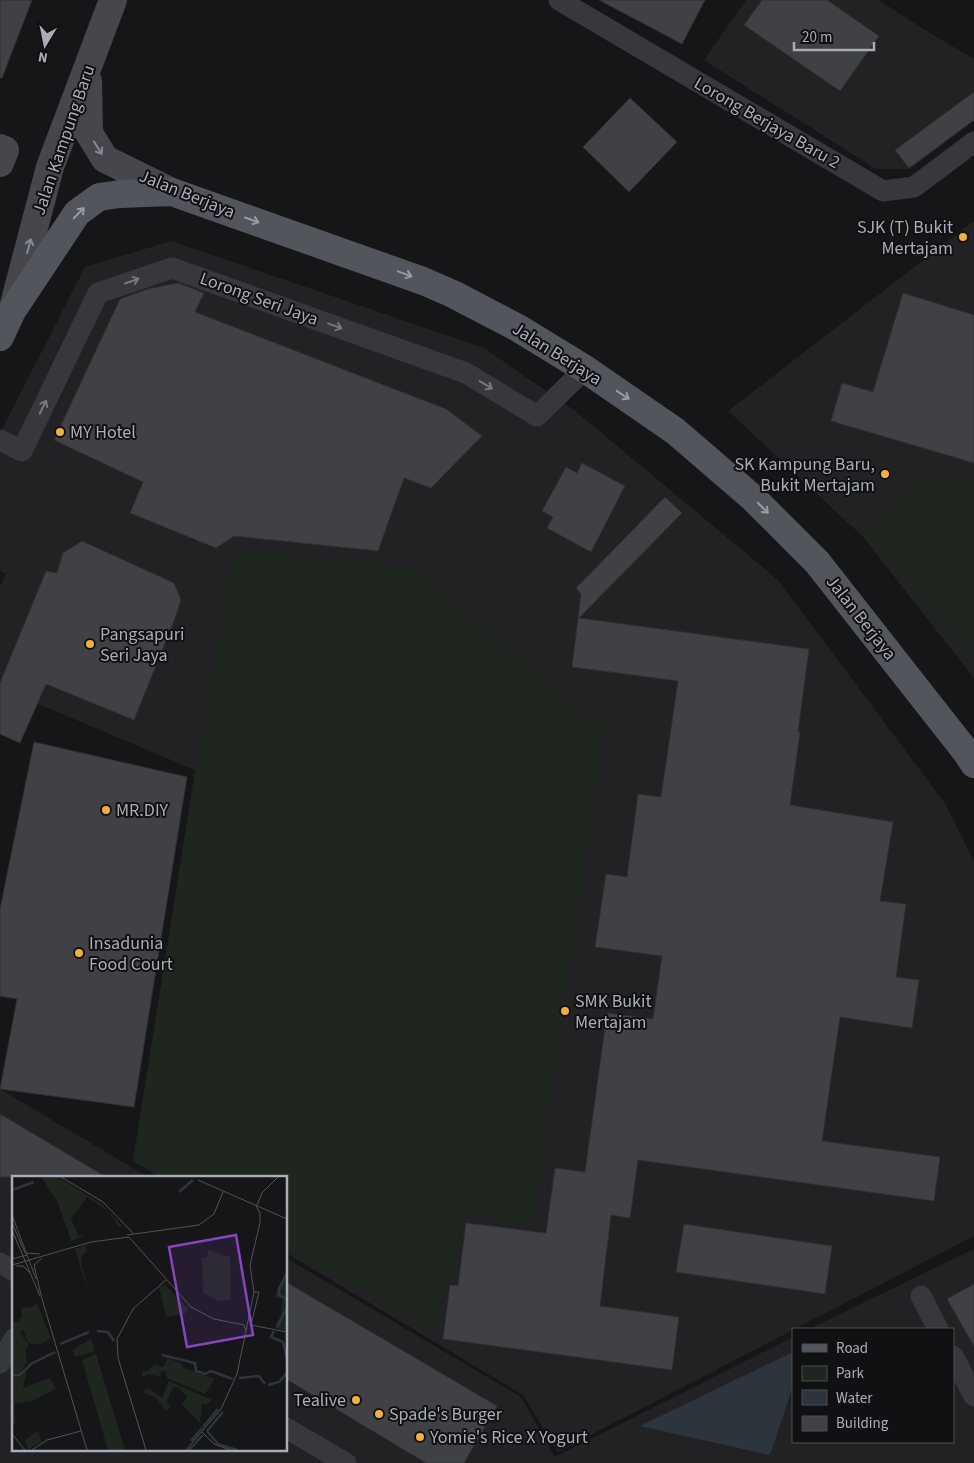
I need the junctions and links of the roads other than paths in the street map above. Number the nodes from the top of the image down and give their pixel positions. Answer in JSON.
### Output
{"nodes":[{"id":1,"x":113,"y":0,"type":"edge"},
{"id":2,"x":559,"y":0,"type":"edge"},
{"id":3,"x":88,"y":67,"type":"junction"},
{"id":4,"x":974,"y":142,"type":"edge"},
{"id":5,"x":172,"y":192,"type":"junction"},
{"id":6,"x":12,"y":310,"type":"junction"},
{"id":7,"x":0,"y":337,"type":"edge"},
{"id":8,"x":585,"y":370,"type":"junction"},
{"id":9,"x":0,"y":440,"type":"edge"},
{"id":10,"x":974,"y":764,"type":"edge"},
{"id":11,"x":0,"y":1263,"type":"edge"},
{"id":12,"x":12,"y":1270,"type":"edge"},
{"id":13,"x":921,"y":1296,"type":"dead end"},
{"id":14,"x":937,"y":1328,"type":"edge"},
{"id":15,"x":12,"y":1342,"type":"edge"},
{"id":16,"x":954,"y":1358,"type":"edge"},
{"id":17,"x":0,"y":1363,"type":"edge"},
{"id":18,"x":974,"y":1396,"type":"edge"},
{"id":19,"x":288,"y":1429,"type":"edge"},
{"id":20,"x":346,"y":1463,"type":"edge"}],
"edges":[{"from":1,"to":3,"type":"main road","name":"Jalan Kampung Baru"},
{"from":2,"to":4,"type":"street","name":"Lorong Berjaya Baru 2"},
{"from":3,"to":5,"type":"main road","name":"Jalan Berjaya","one_way":true},
{"from":6,"to":3,"type":"main road","name":"Jalan Kampung Baru","one_way":true},
{"from":6,"to":5,"type":"main road","one_way":true},
{"from":5,"to":8,"type":"main road","name":"Jalan Berjaya","one_way":true},
{"from":6,"to":7,"type":"main road","name":"Jalan Kampung Baru"},
{"from":9,"to":8,"type":"street","name":"Lorong Seri Jaya","one_way":true},
{"from":8,"to":10,"type":"main road","name":"Jalan Berjaya","one_way":true},
{"from":11,"to":12,"type":"street"},
{"from":13,"to":14,"type":"street"},
{"from":15,"to":17,"type":"street"},
{"from":16,"to":18,"type":"street"},
{"from":19,"to":20,"type":"street"}]}
